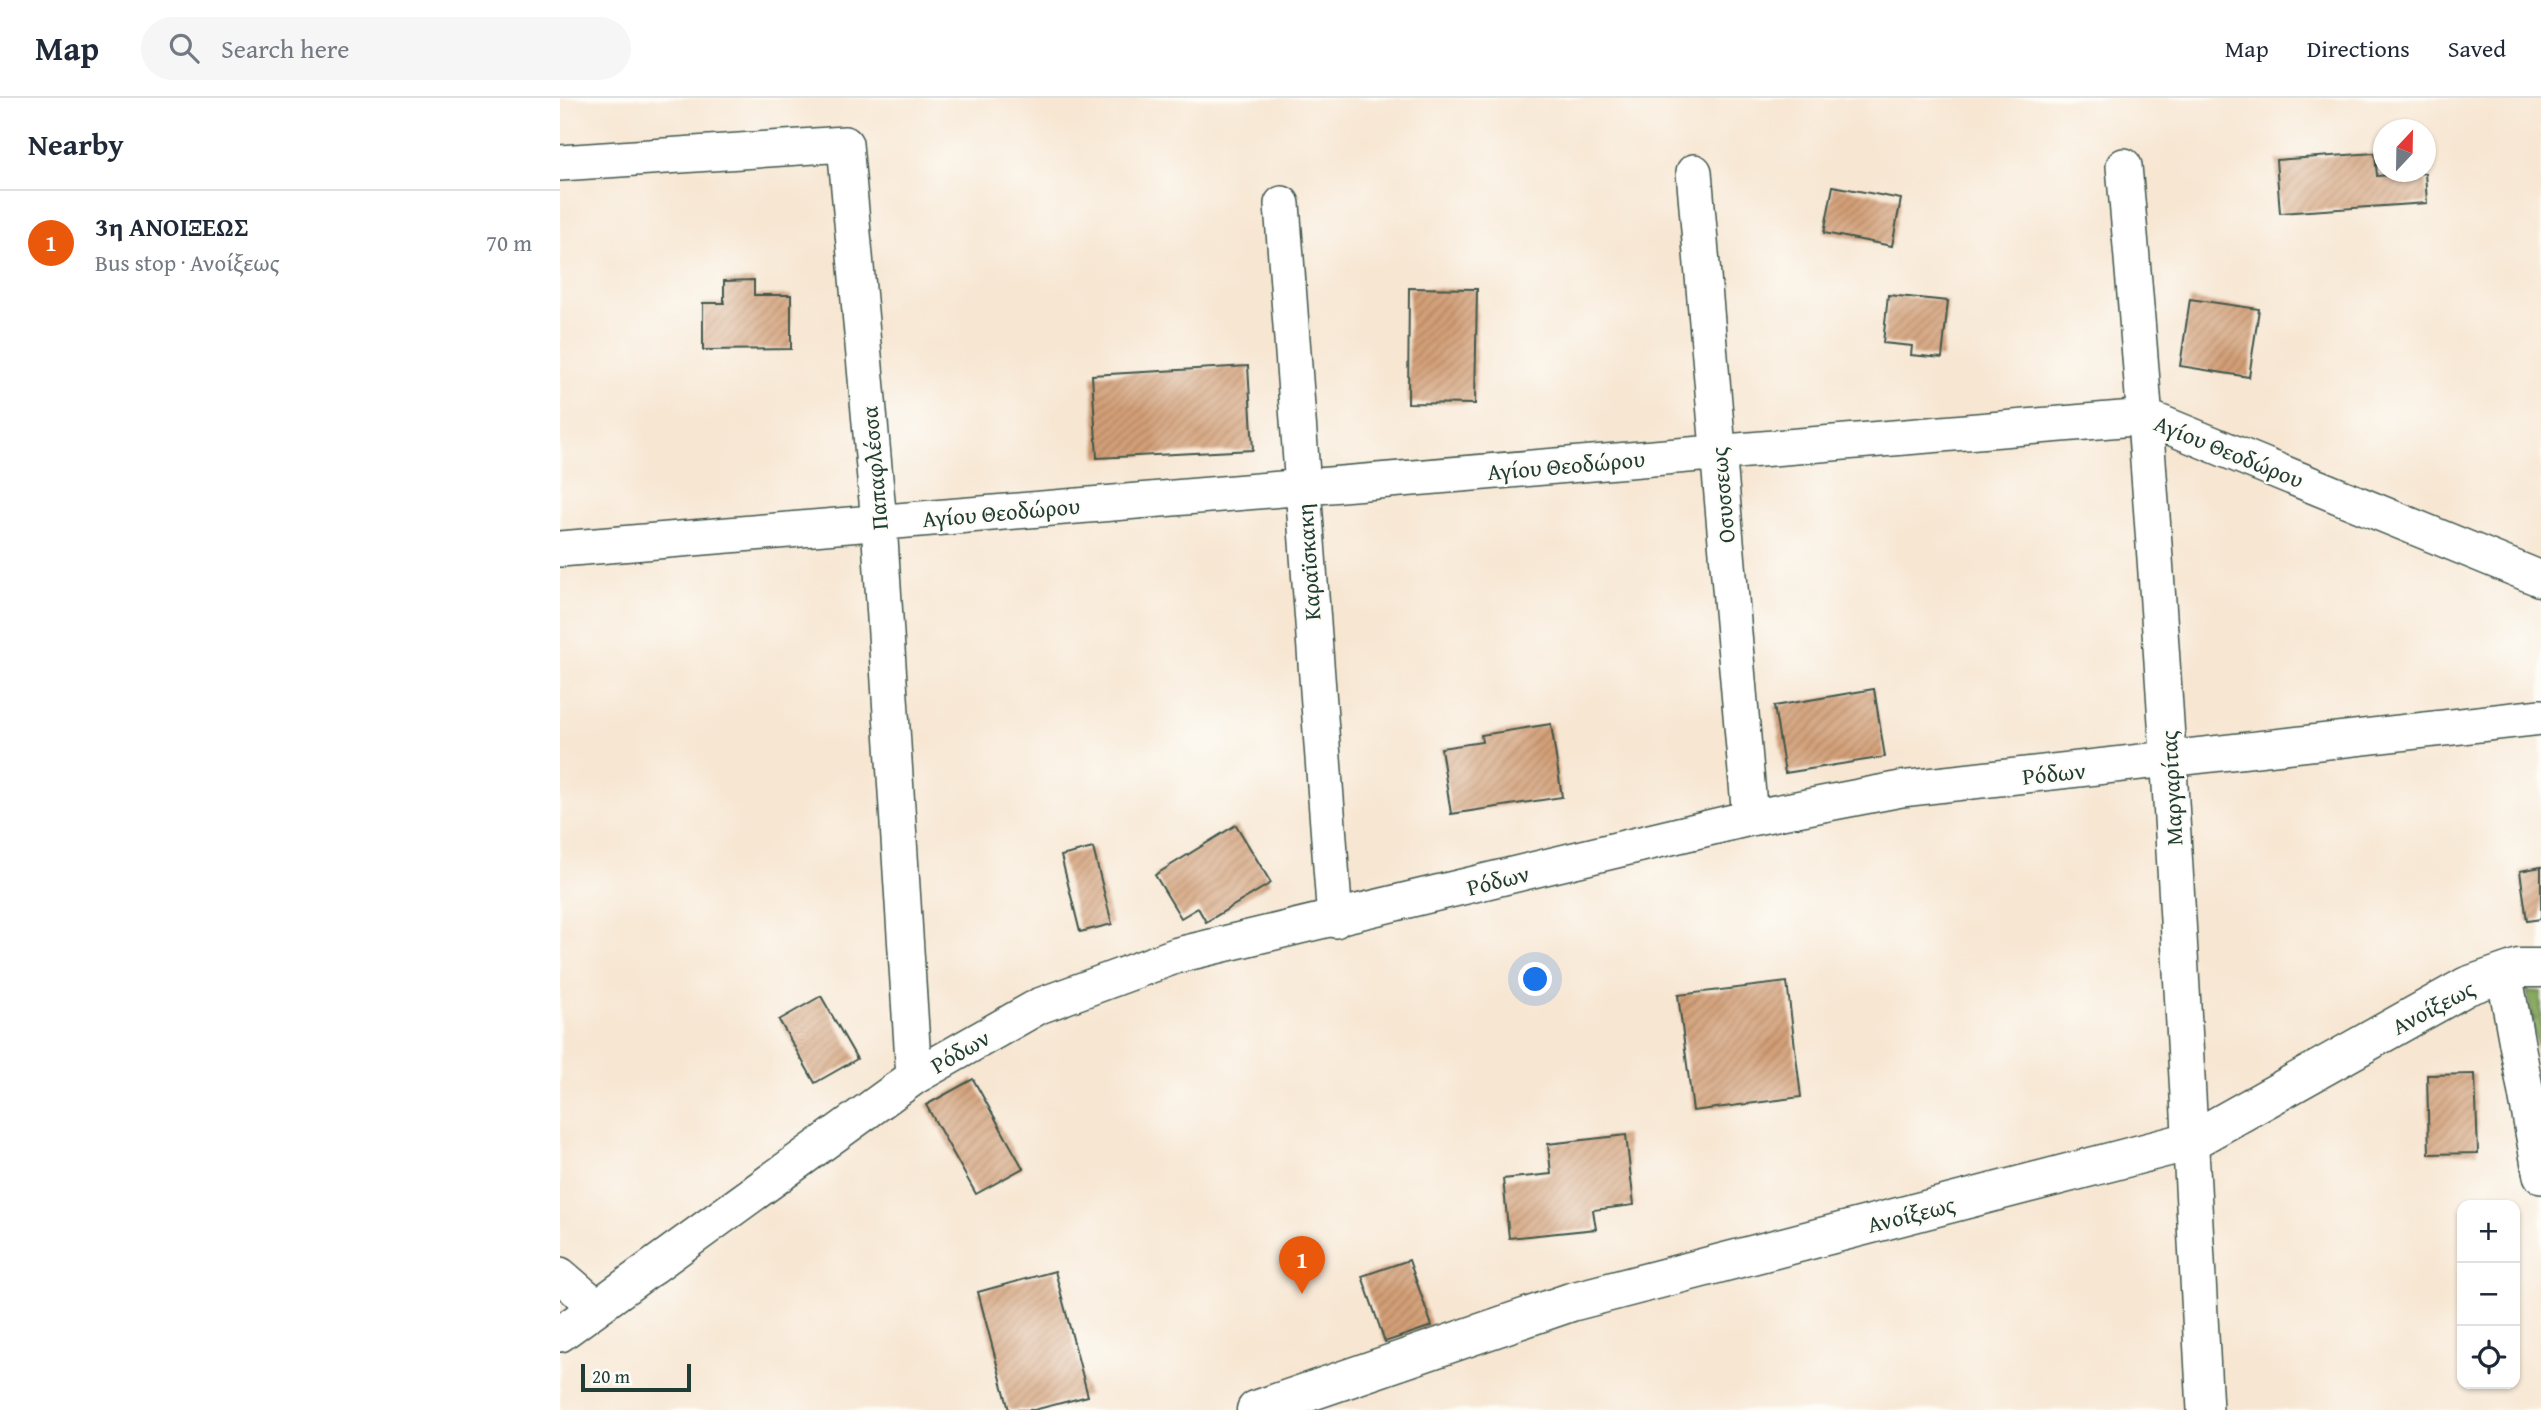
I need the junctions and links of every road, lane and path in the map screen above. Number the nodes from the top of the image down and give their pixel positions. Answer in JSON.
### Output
{"nodes":[{"id":1,"x":560,"y":163,"type":"edge"},
{"id":2,"x":2124,"y":166,"type":"dead end"},
{"id":3,"x":1694,"y":172,"type":"dead end"},
{"id":4,"x":1282,"y":204,"type":"dead end"},
{"id":5,"x":2146,"y":416,"type":"junction"},
{"id":6,"x":1718,"y":452,"type":"junction"},
{"id":7,"x":1303,"y":487,"type":"junction"},
{"id":8,"x":879,"y":523,"type":"junction"},
{"id":9,"x":560,"y":549,"type":"edge"},
{"id":10,"x":2541,"y":579,"type":"edge"},
{"id":11,"x":2541,"y":716,"type":"edge"},
{"id":12,"x":2170,"y":760,"type":"junction"},
{"id":13,"x":1750,"y":818,"type":"junction"},
{"id":14,"x":1335,"y":920,"type":"junction"},
{"id":15,"x":2541,"y":968,"type":"edge"},
{"id":16,"x":2504,"y":972,"type":"junction"},
{"id":17,"x":914,"y":1077,"type":"junction"},
{"id":18,"x":2190,"y":1141,"type":"junction"},
{"id":19,"x":2541,"y":1176,"type":"edge"},
{"id":20,"x":560,"y":1275,"type":"edge"},
{"id":21,"x":597,"y":1307,"type":"junction"},
{"id":22,"x":560,"y":1334,"type":"edge"},
{"id":23,"x":1256,"y":1410,"type":"edge"},
{"id":24,"x":2205,"y":1410,"type":"edge"}],
"edges":[{"from":1,"to":8,"type":"street","name":"Παπαφλέσσα"},
{"from":2,"to":5,"type":"street","name":"Μαργαρίτας"},
{"from":3,"to":6,"type":"street","name":"Οσυσσεως"},
{"from":4,"to":7,"type":"street","name":"Καραϊσκακη"},
{"from":5,"to":6,"type":"street","name":"Αγίου Θεοδώρου"},
{"from":5,"to":10,"type":"street","name":"Αγίου Θεοδώρου"},
{"from":5,"to":12,"type":"street","name":"Μαργαρίτας"},
{"from":6,"to":7,"type":"street","name":"Αγίου Θεοδώρου"},
{"from":6,"to":13,"type":"street","name":"Οσυσσεως"},
{"from":7,"to":8,"type":"street","name":"Αγίου Θεοδώρου"},
{"from":7,"to":14,"type":"street","name":"Καραϊσκακη"},
{"from":8,"to":9,"type":"street","name":"Αγίου Θεοδώρου"},
{"from":8,"to":17,"type":"street","name":"Παπαφλέσσα"},
{"from":11,"to":12,"type":"street","name":"Ρόδων"},
{"from":12,"to":13,"type":"street","name":"Ρόδων"},
{"from":12,"to":18,"type":"street","name":"Μαργαρίτας"},
{"from":13,"to":14,"type":"street","name":"Ρόδων"},
{"from":14,"to":17,"type":"street","name":"Ρόδων"},
{"from":15,"to":16,"type":"street","name":"Ανοίξεως"},
{"from":16,"to":18,"type":"street","name":"Ανοίξεως"},
{"from":16,"to":19,"type":"street"},
{"from":17,"to":21,"type":"street","name":"Ρόδων"},
{"from":18,"to":23,"type":"street","name":"Ανοίξεως"},
{"from":18,"to":24,"type":"street","name":"Μαργαρίτας"},
{"from":20,"to":21,"type":"street"},
{"from":21,"to":22,"type":"street","name":"Ρόδων"}]}
